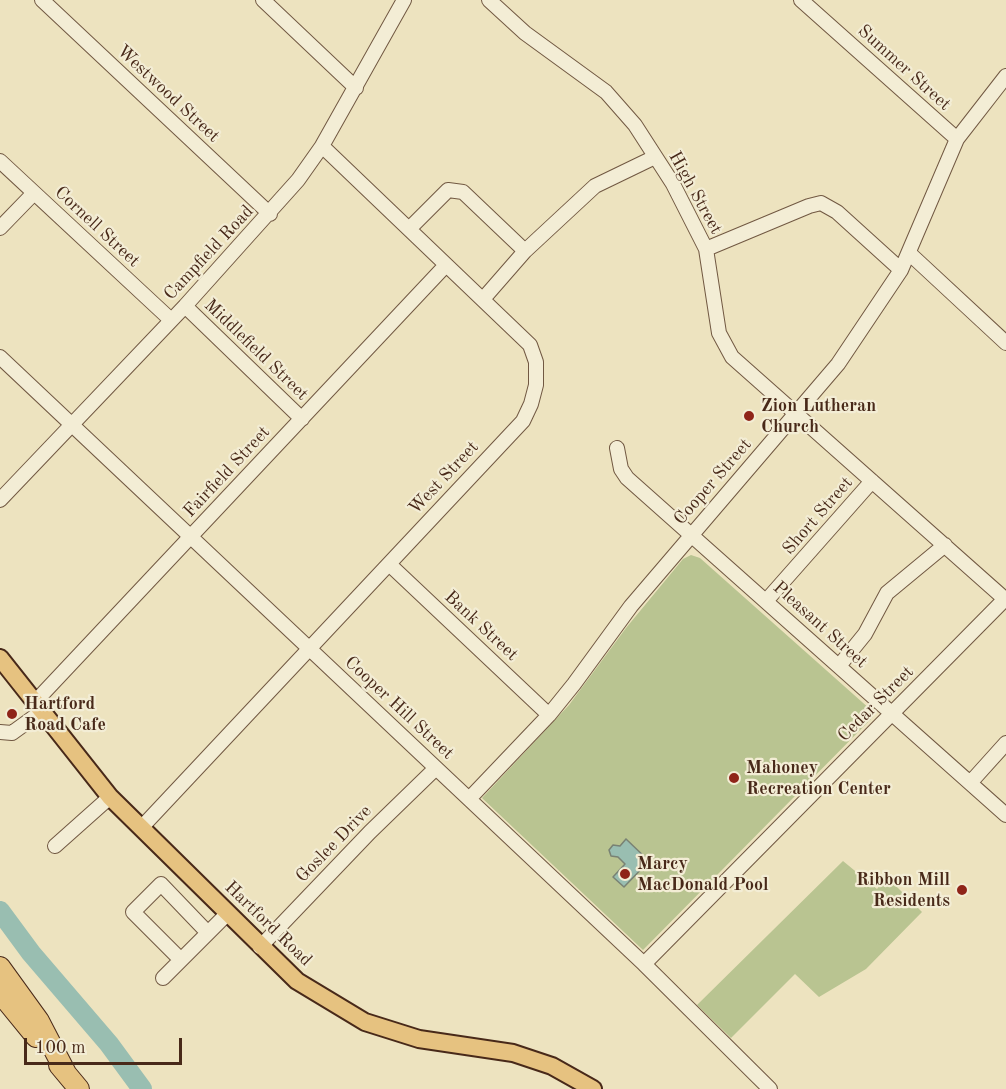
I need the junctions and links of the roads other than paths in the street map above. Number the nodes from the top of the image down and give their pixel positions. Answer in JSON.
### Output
{"nodes":[{"id":1,"x":42,"y":0,"type":"edge"},
{"id":2,"x":263,"y":0,"type":"edge"},
{"id":3,"x":404,"y":0,"type":"edge"},
{"id":4,"x":489,"y":0,"type":"edge"},
{"id":5,"x":801,"y":0,"type":"edge"},
{"id":6,"x":1004,"y":83,"type":"edge"},
{"id":7,"x":356,"y":88,"type":"junction"},
{"id":8,"x":957,"y":139,"type":"junction"},
{"id":9,"x":322,"y":146,"type":"junction"},
{"id":10,"x":655,"y":157,"type":"junction"},
{"id":11,"x":0,"y":161,"type":"edge"},
{"id":12,"x":34,"y":193,"type":"junction"},
{"id":13,"x":270,"y":214,"type":"junction"},
{"id":14,"x":0,"y":228,"type":"edge"},
{"id":15,"x":410,"y":228,"type":"junction"},
{"id":16,"x":706,"y":249,"type":"junction"},
{"id":17,"x":525,"y":251,"type":"junction"},
{"id":18,"x":909,"y":253,"type":"junction"},
{"id":19,"x":446,"y":265,"type":"junction"},
{"id":20,"x":900,"y":270,"type":"junction"},
{"id":21,"x":484,"y":298,"type":"junction"},
{"id":22,"x":185,"y":306,"type":"junction"},
{"id":23,"x":171,"y":320,"type":"junction"},
{"id":24,"x":1006,"y":343,"type":"edge"},
{"id":25,"x":0,"y":357,"type":"edge"},
{"id":26,"x":797,"y":413,"type":"junction"},
{"id":27,"x":302,"y":419,"type":"junction"},
{"id":28,"x":73,"y":424,"type":"junction"},
{"id":29,"x":617,"y":448,"type":"dead end"},
{"id":30,"x":872,"y":481,"type":"junction"},
{"id":31,"x":0,"y":500,"type":"edge"},
{"id":32,"x":691,"y":535,"type":"junction"},
{"id":33,"x":191,"y":536,"type":"junction"},
{"id":34,"x":945,"y":545,"type":"junction"},
{"id":35,"x":389,"y":564,"type":"junction"},
{"id":36,"x":1006,"y":599,"type":"edge"},
{"id":37,"x":766,"y":601,"type":"junction"},
{"id":38,"x":310,"y":649,"type":"junction"},
{"id":39,"x":0,"y":658,"type":"edge"},
{"id":40,"x":839,"y":666,"type":"junction"},
{"id":41,"x":37,"y":707,"type":"junction"},
{"id":42,"x":893,"y":713,"type":"junction"},
{"id":43,"x":549,"y":715,"type":"junction"},
{"id":44,"x":0,"y":732,"type":"edge"},
{"id":45,"x":1006,"y":743,"type":"edge"},
{"id":46,"x":436,"y":768,"type":"junction"},
{"id":47,"x":970,"y":783,"type":"junction"},
{"id":48,"x":110,"y":797,"type":"junction"},
{"id":49,"x":470,"y":799,"type":"junction"},
{"id":50,"x":1006,"y":815,"type":"edge"},
{"id":51,"x":141,"y":828,"type":"junction"},
{"id":52,"x":55,"y":846,"type":"dead end"},
{"id":53,"x":227,"y":914,"type":"junction"},
{"id":54,"x":208,"y":933,"type":"junction"},
{"id":55,"x":260,"y":947,"type":"junction"},
{"id":56,"x":181,"y":960,"type":"junction"},
{"id":57,"x":644,"y":964,"type":"junction"},
{"id":58,"x":0,"y":967,"type":"edge"},
{"id":59,"x":163,"y":978,"type":"dead end"},
{"id":60,"x":0,"y":993,"type":"edge"},
{"id":61,"x":66,"y":1073,"type":"junction"},
{"id":62,"x":79,"y":1089,"type":"edge"},
{"id":63,"x":593,"y":1089,"type":"edge"},
{"id":64,"x":770,"y":1089,"type":"edge"}],
"edges":[{"from":1,"to":13,"type":"street","name":"Westwood Street"},
{"from":2,"to":7,"type":"street"},
{"from":3,"to":7,"type":"street","name":"Campfield Road"},
{"from":4,"to":10,"type":"street","name":"High Street"},
{"from":5,"to":8,"type":"street","name":"Summer Street"},
{"from":6,"to":8,"type":"street","name":"Cooper Street"},
{"from":7,"to":9,"type":"street","name":"Campfield Road"},
{"from":8,"to":18,"type":"street","name":"Cooper Street"},
{"from":9,"to":13,"type":"street","name":"Campfield Road"},
{"from":9,"to":15,"type":"street","name":"West Street"},
{"from":10,"to":16,"type":"street","name":"High Street"},
{"from":10,"to":17,"type":"street"},
{"from":11,"to":12,"type":"street","name":"Cornell Street"},
{"from":12,"to":14,"type":"street"},
{"from":12,"to":23,"type":"street","name":"Cornell Street"},
{"from":13,"to":22,"type":"street","name":"Campfield Road"},
{"from":15,"to":17,"type":"street"},
{"from":15,"to":19,"type":"street","name":"West Street"},
{"from":16,"to":20,"type":"street"},
{"from":16,"to":26,"type":"street","name":"High Street"},
{"from":17,"to":21,"type":"street"},
{"from":18,"to":20,"type":"street","name":"Cooper Street"},
{"from":18,"to":24,"type":"street"},
{"from":19,"to":21,"type":"street","name":"West Street"},
{"from":19,"to":27,"type":"street","name":"Fairfield Street"},
{"from":20,"to":26,"type":"street","name":"Cooper Street"},
{"from":21,"to":35,"type":"street","name":"West Street"},
{"from":22,"to":23,"type":"street","name":"Campfield Road"},
{"from":22,"to":27,"type":"street","name":"Middlefield Street"},
{"from":23,"to":28,"type":"street","name":"Campfield Road"},
{"from":25,"to":28,"type":"street","name":"Cooper Hill Street"},
{"from":26,"to":30,"type":"street","name":"High Street"},
{"from":26,"to":32,"type":"street","name":"Cooper Street"},
{"from":27,"to":33,"type":"street","name":"Fairfield Street"},
{"from":28,"to":31,"type":"street","name":"Campfield Road"},
{"from":28,"to":33,"type":"street","name":"Cooper Hill Street"},
{"from":29,"to":32,"type":"street","name":"Pleasant Street"},
{"from":30,"to":34,"type":"street","name":"High Street"},
{"from":30,"to":37,"type":"street","name":"Short Street"},
{"from":32,"to":37,"type":"street","name":"Pleasant Street"},
{"from":32,"to":43,"type":"street","name":"Cooper Street"},
{"from":33,"to":38,"type":"street","name":"Cooper Hill Street"},
{"from":33,"to":41,"type":"street","name":"Fairfield Street"},
{"from":34,"to":36,"type":"street","name":"High Street"},
{"from":34,"to":40,"type":"street"},
{"from":35,"to":38,"type":"street","name":"West Street"},
{"from":35,"to":43,"type":"street","name":"Bank Street"},
{"from":36,"to":42,"type":"street","name":"Cedar Street"},
{"from":37,"to":40,"type":"street","name":"Pleasant Street"},
{"from":38,"to":46,"type":"street","name":"Cooper Hill Street"},
{"from":38,"to":51,"type":"street","name":"West Street"},
{"from":39,"to":41,"type":"main road","name":"Hartford Road"},
{"from":40,"to":42,"type":"street","name":"Pleasant Street"},
{"from":41,"to":44,"type":"street","name":"Fairfield Street"},
{"from":41,"to":48,"type":"main road","name":"Hartford Road"},
{"from":42,"to":47,"type":"street","name":"Pleasant Street"},
{"from":42,"to":57,"type":"street","name":"Cedar Street"},
{"from":43,"to":49,"type":"street","name":"Cooper Street"},
{"from":45,"to":47,"type":"street"},
{"from":46,"to":49,"type":"street","name":"Cooper Hill Street"},
{"from":46,"to":55,"type":"street","name":"Goslee Drive"},
{"from":47,"to":50,"type":"street","name":"Pleasant Street"},
{"from":48,"to":51,"type":"main road","name":"Hartford Road"},
{"from":48,"to":52,"type":"street"},
{"from":49,"to":57,"type":"street","name":"Cooper Hill Street"},
{"from":51,"to":53,"type":"main road","name":"Hartford Road"},
{"from":53,"to":54,"type":"street"},
{"from":53,"to":55,"type":"main road","name":"Hartford Road"},
{"from":54,"to":56,"type":"street"},
{"from":54,"to":56,"type":"street"},
{"from":55,"to":63,"type":"main road","name":"Hartford Road"},
{"from":56,"to":59,"type":"street"},
{"from":57,"to":64,"type":"street","name":"Cooper Hill Street"},
{"from":58,"to":61,"type":"highway"},
{"from":60,"to":61,"type":"highway"},
{"from":61,"to":62,"type":"highway"}]}
